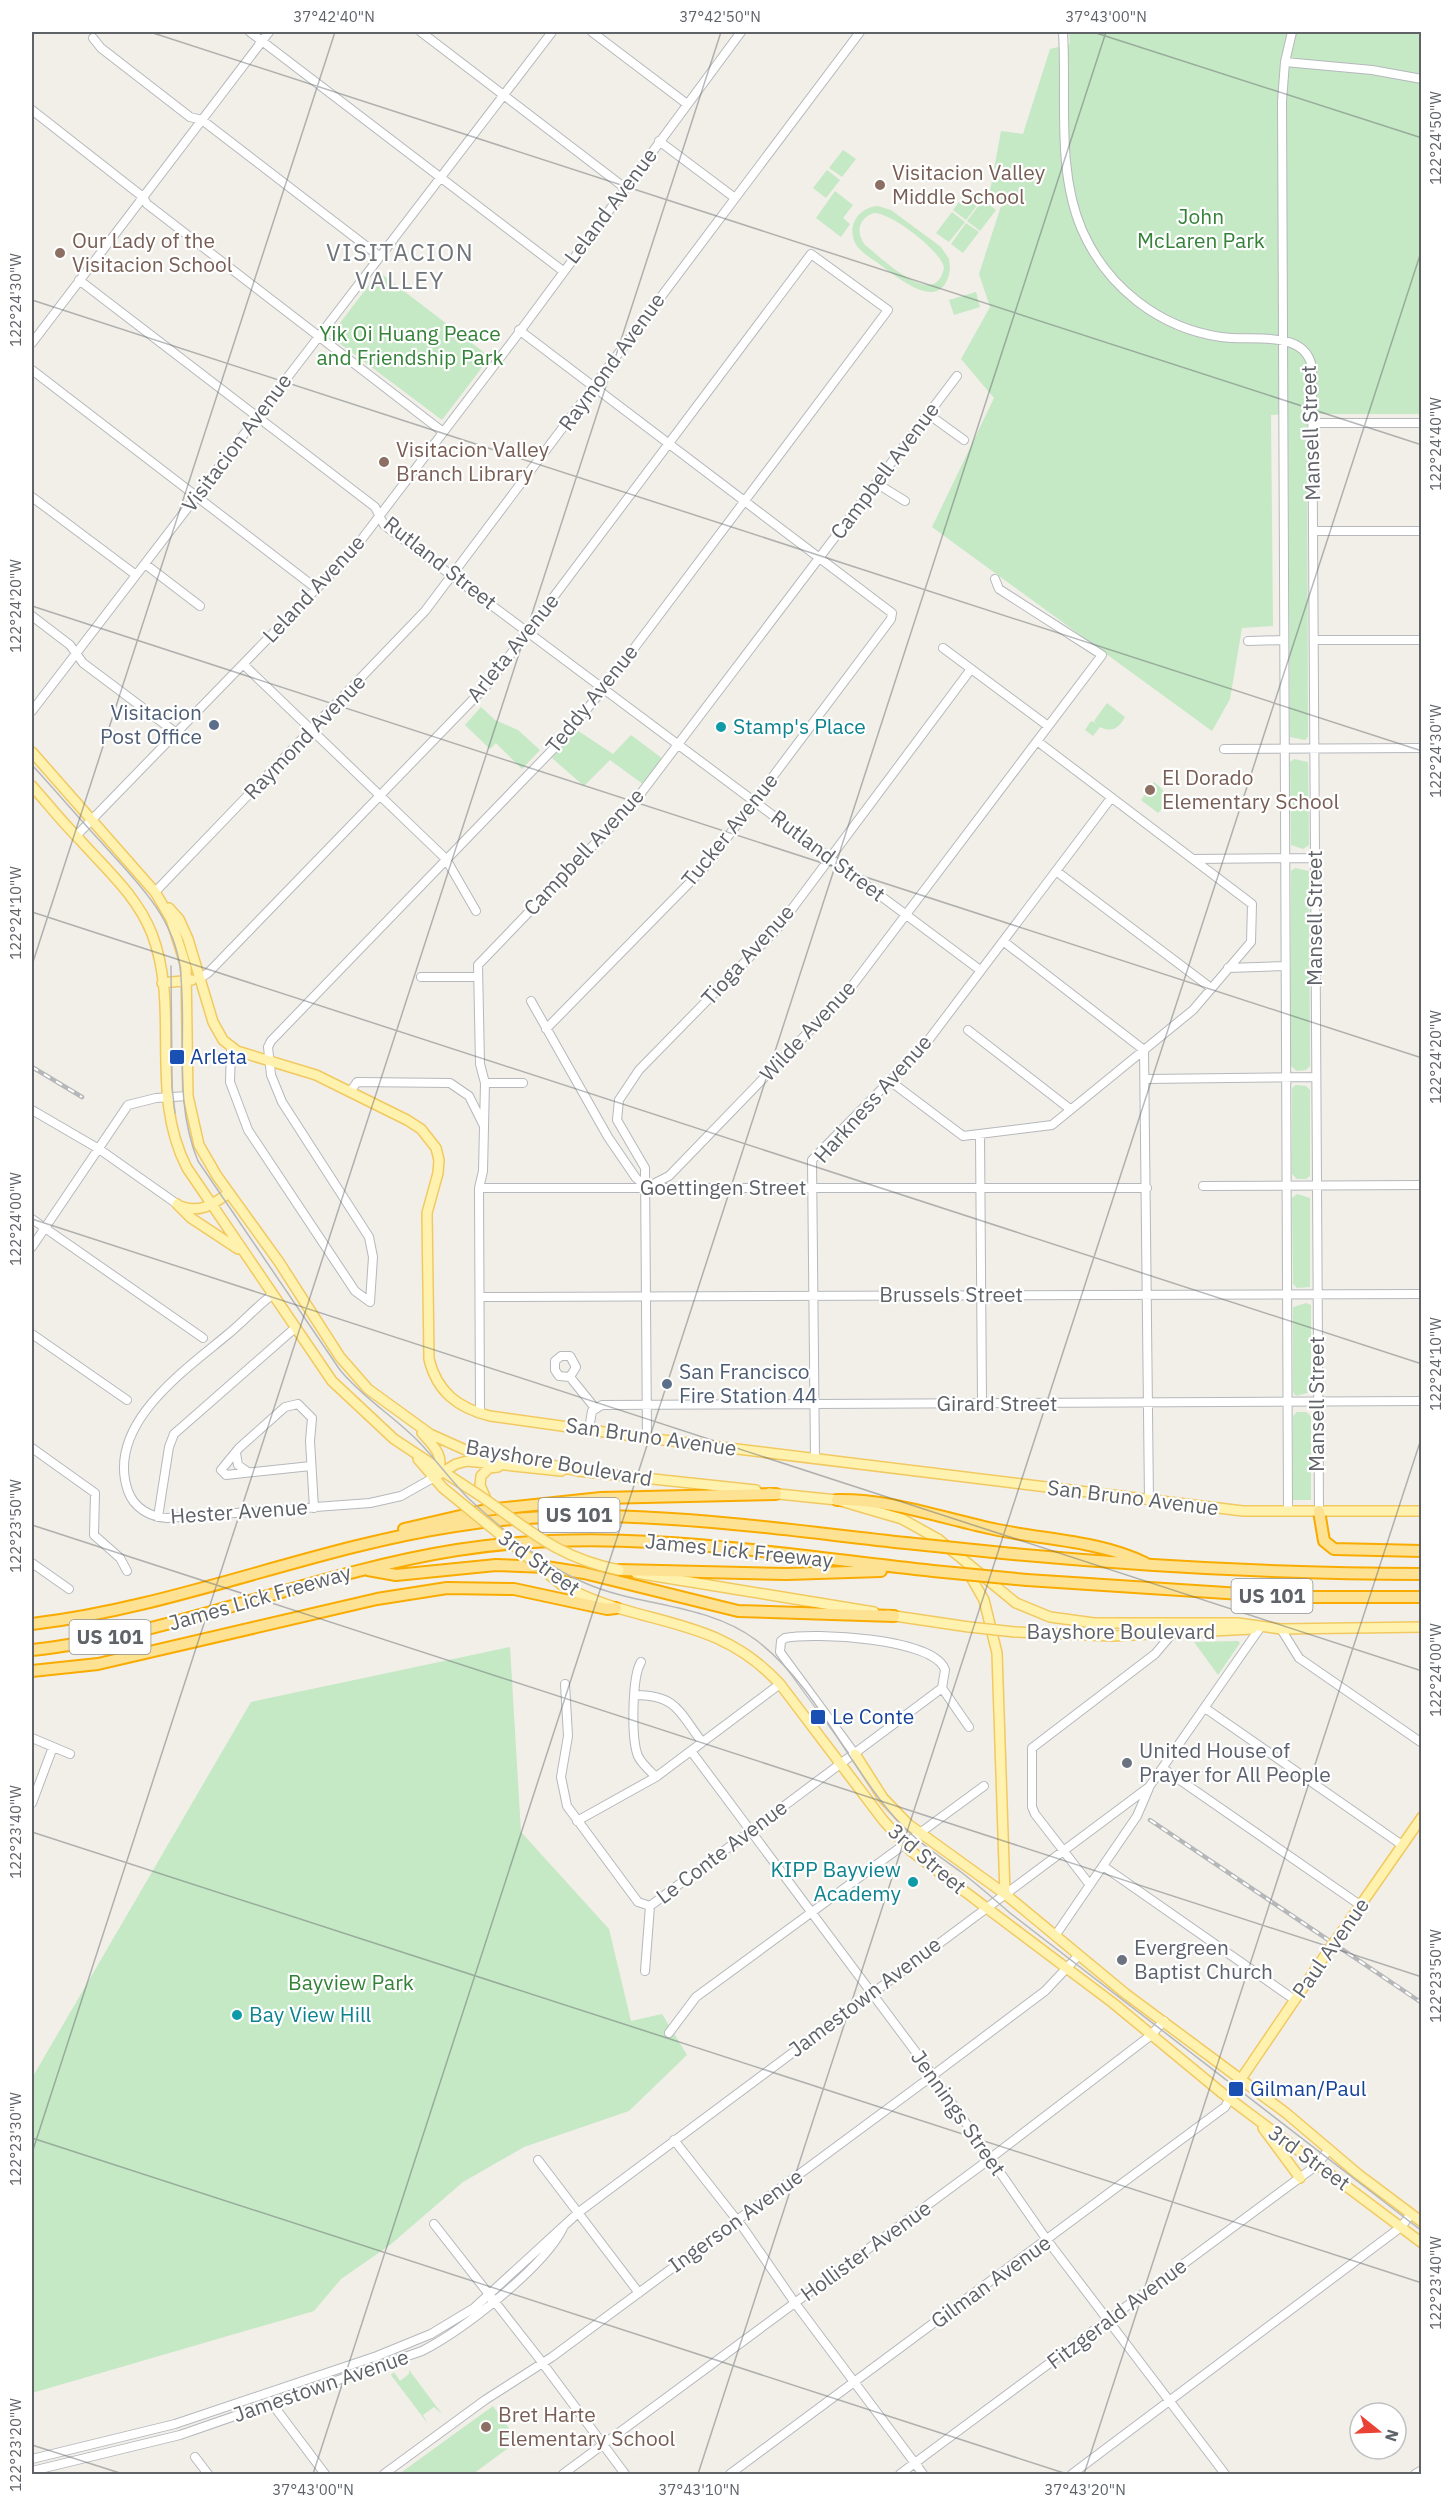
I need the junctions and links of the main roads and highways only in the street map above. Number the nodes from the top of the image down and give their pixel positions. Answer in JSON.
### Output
{"nodes":[{"id":1,"x":32,"y":752,"type":"edge"},
{"id":2,"x":32,"y":786,"type":"edge"},
{"id":3,"x":155,"y":892,"type":"junction"},
{"id":4,"x":200,"y":978,"type":"junction"},
{"id":5,"x":188,"y":981,"type":"junction"},
{"id":6,"x":162,"y":983,"type":"junction"},
{"id":7,"x":229,"y":1193,"type":"junction"},
{"id":8,"x":211,"y":1204,"type":"junction"},
{"id":9,"x":242,"y":1252,"type":"junction"},
{"id":10,"x":410,"y":1420,"type":"junction"},
{"id":11,"x":504,"y":1466,"type":"junction"},
{"id":12,"x":578,"y":1471,"type":"junction"},
{"id":13,"x":439,"y":1474,"type":"junction"},
{"id":14,"x":776,"y":1494,"type":"junction"},
{"id":15,"x":486,"y":1499,"type":"junction"},
{"id":16,"x":837,"y":1500,"type":"junction"},
{"id":17,"x":1318,"y":1511,"type":"junction"},
{"id":18,"x":1422,"y":1511,"type":"edge"},
{"id":19,"x":938,"y":1539,"type":"junction"},
{"id":20,"x":355,"y":1547,"type":"junction"},
{"id":21,"x":1422,"y":1551,"type":"edge"},
{"id":22,"x":1150,"y":1566,"type":"junction"},
{"id":23,"x":365,"y":1569,"type":"junction"},
{"id":24,"x":619,"y":1570,"type":"junction"},
{"id":25,"x":928,"y":1570,"type":"junction"},
{"id":26,"x":1422,"y":1574,"type":"edge"},
{"id":27,"x":1422,"y":1596,"type":"edge"},
{"id":28,"x":616,"y":1608,"type":"junction"},
{"id":29,"x":894,"y":1616,"type":"junction"},
{"id":30,"x":32,"y":1624,"type":"edge"},
{"id":31,"x":1422,"y":1627,"type":"edge"},
{"id":32,"x":1260,"y":1628,"type":"junction"},
{"id":33,"x":32,"y":1650,"type":"edge"},
{"id":34,"x":32,"y":1671,"type":"edge"},
{"id":35,"x":855,"y":1754,"type":"road end"},
{"id":36,"x":1422,"y":1817,"type":"edge"},
{"id":37,"x":1005,"y":1894,"type":"junction"},
{"id":38,"x":1241,"y":2079,"type":"junction"},
{"id":39,"x":1257,"y":2119,"type":"junction"},
{"id":40,"x":1300,"y":2178,"type":"road end"},
{"id":41,"x":1422,"y":2222,"type":"edge"},
{"id":42,"x":1422,"y":2243,"type":"edge"}],
"edges":[{"from":1,"to":3,"type":"main road","name":"Bayshore Boulevard"},
{"from":2,"to":6,"type":"main road","name":"Bayshore Boulevard"},
{"from":3,"to":4,"type":"main road"},
{"from":3,"to":5,"type":"main road","name":"Bayshore Boulevard"},
{"from":4,"to":5,"type":"main road","name":"Arleta Avenue"},
{"from":4,"to":17,"type":"main road","name":"San Bruno Avenue"},
{"from":5,"to":6,"type":"main road","name":"Arleta Avenue"},
{"from":5,"to":7,"type":"main road","name":"Bayshore Boulevard"},
{"from":6,"to":8,"type":"main road","name":"Bayshore Boulevard"},
{"from":7,"to":8,"type":"main road"},
{"from":7,"to":10,"type":"main road","name":"Bayshore Boulevard"},
{"from":8,"to":9,"type":"main road","name":"Bayshore Boulevard"},
{"from":8,"to":9,"type":"main road"},
{"from":9,"to":13,"type":"main road","name":"Bayshore Boulevard"},
{"from":10,"to":12,"type":"main road","name":"Bayshore Boulevard"},
{"from":10,"to":13,"type":"main road"},
{"from":11,"to":12,"type":"main road"},
{"from":11,"to":13,"type":"main road"},
{"from":11,"to":15,"type":"main road"},
{"from":12,"to":14,"type":"main road","name":"Bayshore Boulevard"},
{"from":13,"to":15,"type":"main road","name":"Bayshore Boulevard","bridge":true},
{"from":13,"to":28,"type":"main road","name":"3rd Street","bridge":true},
{"from":14,"to":16,"type":"main road","name":"Bayshore Boulevard"},
{"from":14,"to":20,"type":"highway"},
{"from":15,"to":24,"type":"main road","name":"Bayshore Boulevard","bridge":true},
{"from":16,"to":19,"type":"main road","name":"Bayshore Boulevard"},
{"from":16,"to":22,"type":"highway"},
{"from":17,"to":18,"type":"main road","name":"San Bruno Avenue"},
{"from":17,"to":21,"type":"highway"},
{"from":19,"to":32,"type":"main road","name":"Bayshore Boulevard"},
{"from":19,"to":37,"type":"main road"},
{"from":20,"to":22,"type":"highway","name":"James Lick Freeway","number":"US 101","bridge":true},
{"from":20,"to":30,"type":"highway","name":"James Lick Freeway","number":"US 101"},
{"from":22,"to":26,"type":"highway","name":"James Lick Freeway","number":"US 101"},
{"from":23,"to":25,"type":"highway","name":"James Lick Freeway","number":"US 101"},
{"from":23,"to":29,"type":"highway"},
{"from":23,"to":33,"type":"highway","name":"James Lick Freeway","number":"US 101"},
{"from":24,"to":25,"type":"highway"},
{"from":24,"to":29,"type":"main road","name":"Bayshore Boulevard"},
{"from":25,"to":27,"type":"highway","name":"James Lick Freeway","number":"US 101","bridge":true},
{"from":28,"to":34,"type":"highway"},
{"from":28,"to":39,"type":"main road","name":"3rd Street"},
{"from":29,"to":32,"type":"main road","name":"Bayshore Boulevard","bridge":true},
{"from":31,"to":32,"type":"main road","name":"Bayshore Boulevard"},
{"from":35,"to":37,"type":"main road","name":"3rd Street"},
{"from":36,"to":38,"type":"main road","name":"Paul Avenue","bridge":true},
{"from":37,"to":38,"type":"main road","name":"3rd Street"},
{"from":38,"to":41,"type":"main road","name":"3rd Street"},
{"from":39,"to":40,"type":"main road"},
{"from":39,"to":42,"type":"main road","name":"3rd Street"}]}
